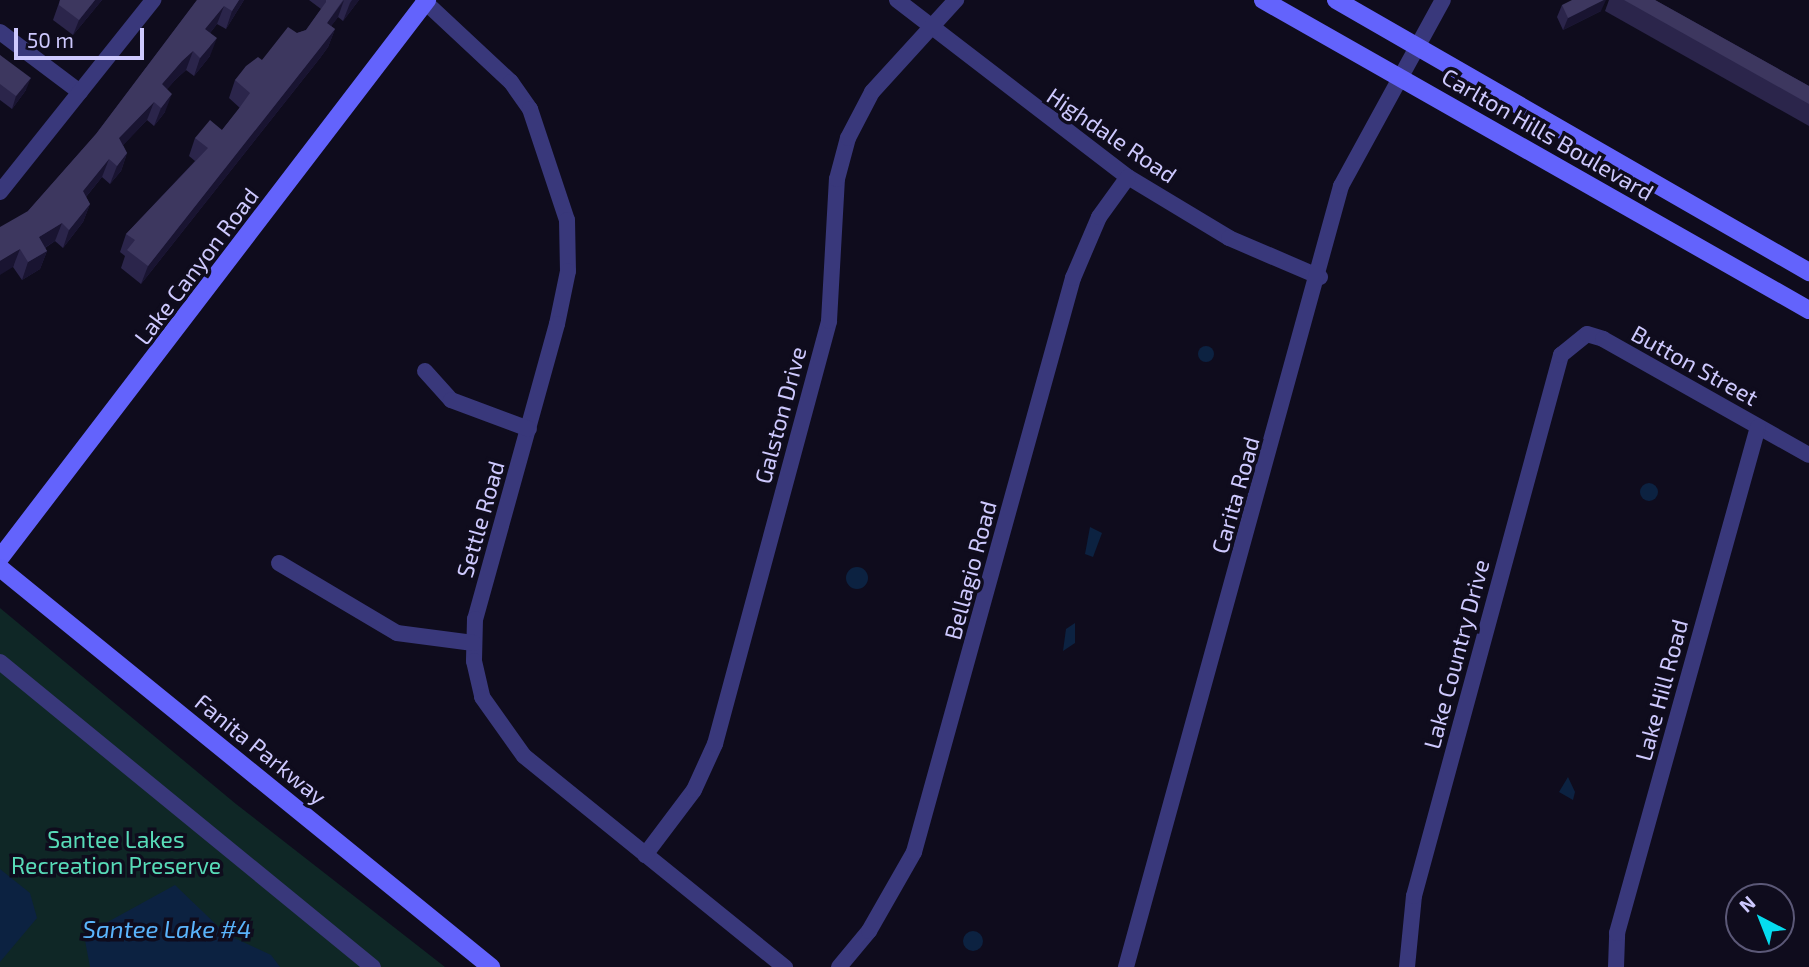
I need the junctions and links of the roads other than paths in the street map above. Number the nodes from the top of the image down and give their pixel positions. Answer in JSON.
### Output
{"nodes":[{"id":1,"x":153,"y":0,"type":"edge"},
{"id":2,"x":897,"y":0,"type":"edge"},
{"id":3,"x":956,"y":0,"type":"edge"},
{"id":4,"x":1263,"y":0,"type":"edge"},
{"id":5,"x":1336,"y":0,"type":"edge"},
{"id":6,"x":1443,"y":0,"type":"edge"},
{"id":7,"x":425,"y":1,"type":"edge"},
{"id":8,"x":929,"y":27,"type":"junction"},
{"id":9,"x":0,"y":32,"type":"edge"},
{"id":10,"x":1417,"y":47,"type":"junction"},
{"id":11,"x":1400,"y":78,"type":"junction"},
{"id":12,"x":80,"y":92,"type":"junction"},
{"id":13,"x":1128,"y":177,"type":"junction"},
{"id":14,"x":0,"y":192,"type":"edge"},
{"id":15,"x":1809,"y":272,"type":"edge"},
{"id":16,"x":1320,"y":277,"type":"junction"},
{"id":17,"x":1809,"y":310,"type":"edge"},
{"id":18,"x":1561,"y":355,"type":"joint"},
{"id":19,"x":425,"y":372,"type":"dead end"},
{"id":20,"x":1758,"y":426,"type":"junction"},
{"id":21,"x":529,"y":429,"type":"junction"},
{"id":22,"x":1809,"y":455,"type":"edge"},
{"id":23,"x":0,"y":558,"type":"edge"},
{"id":24,"x":279,"y":563,"type":"dead end"},
{"id":25,"x":0,"y":568,"type":"edge"},
{"id":26,"x":472,"y":643,"type":"junction"},
{"id":27,"x":0,"y":662,"type":"edge"},
{"id":28,"x":645,"y":855,"type":"junction"},
{"id":29,"x":373,"y":967,"type":"edge"},
{"id":30,"x":491,"y":967,"type":"edge"},
{"id":31,"x":785,"y":967,"type":"edge"},
{"id":32,"x":839,"y":967,"type":"edge"},
{"id":33,"x":1126,"y":967,"type":"edge"},
{"id":34,"x":1407,"y":967,"type":"edge"},
{"id":35,"x":1616,"y":967,"type":"edge"}],
"edges":[{"from":1,"to":12,"type":"street"},
{"from":2,"to":8,"type":"street","name":"Highdale Road"},
{"from":3,"to":8,"type":"street","name":"Galston Drive"},
{"from":4,"to":11,"type":"street","name":"Carlton Hills Boulevard"},
{"from":5,"to":10,"type":"street","name":"Carlton Hills Boulevard"},
{"from":6,"to":10,"type":"street","name":"Carita Road"},
{"from":7,"to":21,"type":"street","name":"Settle Road"},
{"from":7,"to":23,"type":"street","name":"Lake Canyon Road"},
{"from":8,"to":13,"type":"street","name":"Highdale Road"},
{"from":8,"to":28,"type":"street","name":"Galston Drive"},
{"from":9,"to":12,"type":"street"},
{"from":10,"to":11,"type":"street","name":"Carita Road"},
{"from":10,"to":15,"type":"street","name":"Carlton Hills Boulevard"},
{"from":11,"to":16,"type":"street","name":"Carita Road"},
{"from":11,"to":17,"type":"street","name":"Carlton Hills Boulevard"},
{"from":12,"to":14,"type":"street"},
{"from":13,"to":16,"type":"street","name":"Highdale Road"},
{"from":13,"to":32,"type":"street","name":"Bellagio Road"},
{"from":16,"to":33,"type":"street","name":"Carita Road"},
{"from":18,"to":20,"type":"street","name":"Button Street"},
{"from":18,"to":34,"type":"street","name":"Lake Country Drive"},
{"from":19,"to":21,"type":"street"},
{"from":20,"to":22,"type":"street","name":"Button Street"},
{"from":20,"to":35,"type":"street","name":"Lake Hill Road"},
{"from":21,"to":26,"type":"street","name":"Settle Road"},
{"from":24,"to":26,"type":"street"},
{"from":25,"to":30,"type":"street","name":"Fanita Parkway"},
{"from":26,"to":28,"type":"street","name":"Settle Road"},
{"from":27,"to":29,"type":"street"},
{"from":28,"to":31,"type":"street","name":"Settle Road"}]}
